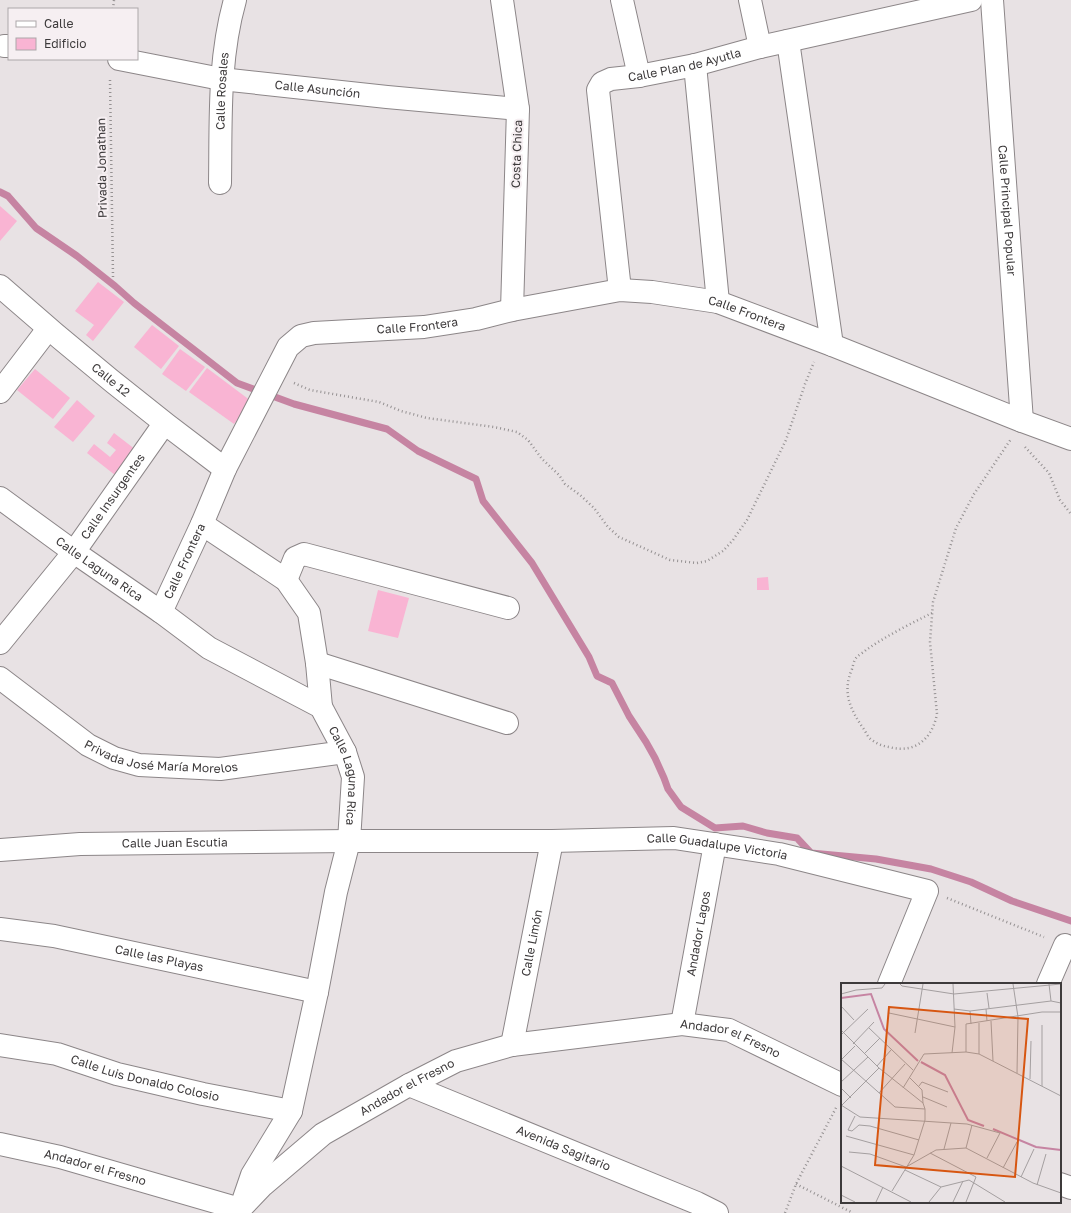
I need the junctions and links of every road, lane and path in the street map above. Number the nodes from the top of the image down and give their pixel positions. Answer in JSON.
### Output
{"nodes":[{"id":1,"x":235,"y":0,"type":"edge"},
{"id":2,"x":502,"y":0,"type":"edge"},
{"id":3,"x":622,"y":0,"type":"edge"},
{"id":4,"x":750,"y":0,"type":"edge"},
{"id":5,"x":971,"y":0,"type":"edge"},
{"id":6,"x":992,"y":0,"type":"edge"},
{"id":7,"x":788,"y":41,"type":"junction"},
{"id":8,"x":760,"y":47,"type":"junction"},
{"id":9,"x":695,"y":65,"type":"junction"},
{"id":10,"x":115,"y":67,"type":"edge"},
{"id":11,"x":639,"y":76,"type":"junction"},
{"id":12,"x":222,"y":79,"type":"junction"},
{"id":13,"x":518,"y":109,"type":"junction"},
{"id":14,"x":220,"y":183,"type":"dead end"},
{"id":15,"x":113,"y":277,"type":"dead end"},
{"id":16,"x":0,"y":286,"type":"edge"},
{"id":17,"x":620,"y":290,"type":"junction"},
{"id":18,"x":718,"y":302,"type":"junction"},
{"id":19,"x":512,"y":310,"type":"junction"},
{"id":20,"x":48,"y":329,"type":"junction"},
{"id":21,"x":827,"y":343,"type":"junction"},
{"id":22,"x":273,"y":376,"type":"junction"},
{"id":23,"x":0,"y":392,"type":"edge"},
{"id":24,"x":164,"y":424,"type":"junction"},
{"id":25,"x":1018,"y":424,"type":"junction"},
{"id":26,"x":1071,"y":439,"type":"edge"},
{"id":27,"x":225,"y":469,"type":"junction"},
{"id":28,"x":0,"y":498,"type":"edge"},
{"id":29,"x":1071,"y":514,"type":"edge"},
{"id":30,"x":202,"y":524,"type":"junction"},
{"id":31,"x":74,"y":552,"type":"junction"},
{"id":32,"x":286,"y":580,"type":"junction"},
{"id":33,"x":508,"y":608,"type":"dead end"},
{"id":34,"x":161,"y":612,"type":"junction"},
{"id":35,"x":932,"y":613,"type":"junction"},
{"id":36,"x":0,"y":643,"type":"edge"},
{"id":37,"x":317,"y":663,"type":"junction"},
{"id":38,"x":0,"y":678,"type":"edge"},
{"id":39,"x":321,"y":707,"type":"junction"},
{"id":40,"x":507,"y":723,"type":"dead end"},
{"id":41,"x":345,"y":752,"type":"junction"},
{"id":42,"x":349,"y":841,"type":"junction"},
{"id":43,"x":552,"y":841,"type":"junction"},
{"id":44,"x":715,"y":844,"type":"junction"},
{"id":45,"x":0,"y":850,"type":"edge"},
{"id":46,"x":927,"y":891,"type":"junction"},
{"id":47,"x":0,"y":929,"type":"edge"},
{"id":48,"x":1065,"y":945,"type":"joint"},
{"id":49,"x":889,"y":983,"type":"edge"},
{"id":50,"x":1048,"y":983,"type":"edge"},
{"id":51,"x":317,"y":992,"type":"junction"},
{"id":52,"x":682,"y":1024,"type":"junction"},
{"id":53,"x":0,"y":1045,"type":"edge"},
{"id":54,"x":512,"y":1045,"type":"junction"},
{"id":55,"x":409,"y":1085,"type":"junction"},
{"id":56,"x":840,"y":1094,"type":"edge"},
{"id":57,"x":290,"y":1111,"type":"junction"},
{"id":58,"x":0,"y":1144,"type":"edge"},
{"id":59,"x":796,"y":1184,"type":"junction"},
{"id":60,"x":1061,"y":1184,"type":"edge"},
{"id":61,"x":1071,"y":1188,"type":"edge"},
{"id":62,"x":239,"y":1211,"type":"edge"},
{"id":63,"x":717,"y":1213,"type":"edge"},
{"id":64,"x":785,"y":1213,"type":"edge"},
{"id":65,"x":853,"y":1213,"type":"edge"}],
"edges":[{"from":1,"to":12,"type":"street","name":"Calle Rosales"},
{"from":2,"to":13,"type":"street","name":"Costa Chica"},
{"from":3,"to":11,"type":"street"},
{"from":4,"to":8,"type":"street"},
{"from":5,"to":7,"type":"street","name":"Calle Plan de Ayutla"},
{"from":6,"to":25,"type":"street","name":"Calle Principal Popular"},
{"from":7,"to":8,"type":"street","name":"Calle Plan de Ayutla"},
{"from":7,"to":21,"type":"street"},
{"from":8,"to":9,"type":"street","name":"Calle Plan de Ayutla"},
{"from":9,"to":11,"type":"street","name":"Calle Plan de Ayutla"},
{"from":9,"to":18,"type":"street"},
{"from":10,"to":12,"type":"street","name":"Calle Asunción"},
{"from":10,"to":15,"type":"path","name":"Privada Jonathan"},
{"from":11,"to":17,"type":"street","name":"Calle Plan de Ayutla"},
{"from":12,"to":13,"type":"street","name":"Calle Asunción"},
{"from":12,"to":14,"type":"street","name":"Calle Rosales"},
{"from":13,"to":19,"type":"street","name":"Costa Chica"},
{"from":16,"to":20,"type":"street","name":"Calle 12"},
{"from":17,"to":18,"type":"street","name":"Calle Frontera"},
{"from":17,"to":19,"type":"street","name":"Calle Frontera"},
{"from":18,"to":21,"type":"street","name":"Calle Frontera"},
{"from":19,"to":22,"type":"street","name":"Calle Frontera"},
{"from":20,"to":23,"type":"street"},
{"from":20,"to":24,"type":"street","name":"Calle 12"},
{"from":21,"to":22,"type":"path"},
{"from":21,"to":25,"type":"street","name":"Calle Frontera"},
{"from":22,"to":27,"type":"street","name":"Calle Frontera"},
{"from":24,"to":27,"type":"street","name":"Calle 12"},
{"from":24,"to":31,"type":"street","name":"Calle Insurgentes"},
{"from":25,"to":26,"type":"street","name":"Calle Frontera"},
{"from":25,"to":29,"type":"path"},
{"from":25,"to":35,"type":"path"},
{"from":27,"to":30,"type":"street","name":"Calle Frontera"},
{"from":28,"to":31,"type":"street","name":"Calle Laguna Rica"},
{"from":30,"to":32,"type":"street"},
{"from":30,"to":34,"type":"street","name":"Calle Frontera"},
{"from":31,"to":34,"type":"street","name":"Calle Laguna Rica"},
{"from":31,"to":36,"type":"street","name":"Calle Insurgentes"},
{"from":32,"to":33,"type":"street"},
{"from":32,"to":37,"type":"street"},
{"from":34,"to":39,"type":"street","name":"Calle Laguna Rica"},
{"from":35,"to":35,"type":"path"},
{"from":37,"to":39,"type":"street"},
{"from":37,"to":40,"type":"street"},
{"from":38,"to":41,"type":"street","name":"Privada José María Morelos"},
{"from":39,"to":41,"type":"street","name":"Calle Laguna Rica"},
{"from":41,"to":42,"type":"street","name":"Calle Laguna Rica"},
{"from":42,"to":43,"type":"street","name":"Calle Guadalupe Victoria"},
{"from":42,"to":45,"type":"street","name":"Calle Juan Escutia"},
{"from":42,"to":51,"type":"street","name":"Calle Laguna Rica"},
{"from":43,"to":44,"type":"street","name":"Calle Guadalupe Victoria"},
{"from":43,"to":54,"type":"street","name":"Calle Limón"},
{"from":44,"to":46,"type":"street","name":"Calle Guadalupe Victoria"},
{"from":44,"to":52,"type":"street","name":"Andador Lagos"},
{"from":46,"to":48,"type":"path"},
{"from":46,"to":49,"type":"street"},
{"from":47,"to":51,"type":"street","name":"Calle las Playas"},
{"from":48,"to":50,"type":"street"},
{"from":51,"to":57,"type":"street","name":"Calle Laguna Rica"},
{"from":52,"to":54,"type":"street","name":"Andador el Fresno"},
{"from":52,"to":56,"type":"street","name":"Andador el Fresno"},
{"from":53,"to":57,"type":"street","name":"Calle Luis Donaldo Colosio"},
{"from":54,"to":55,"type":"street","name":"Andador el Fresno"},
{"from":55,"to":62,"type":"street","name":"Andador el Fresno"},
{"from":55,"to":63,"type":"street","name":"Avenida Sagitario"},
{"from":56,"to":59,"type":"path"},
{"from":57,"to":62,"type":"street","name":"Calle Laguna Rica"},
{"from":58,"to":62,"type":"street","name":"Andador el Fresno"},
{"from":59,"to":64,"type":"path"},
{"from":59,"to":65,"type":"path"},
{"from":60,"to":61,"type":"street"}]}
